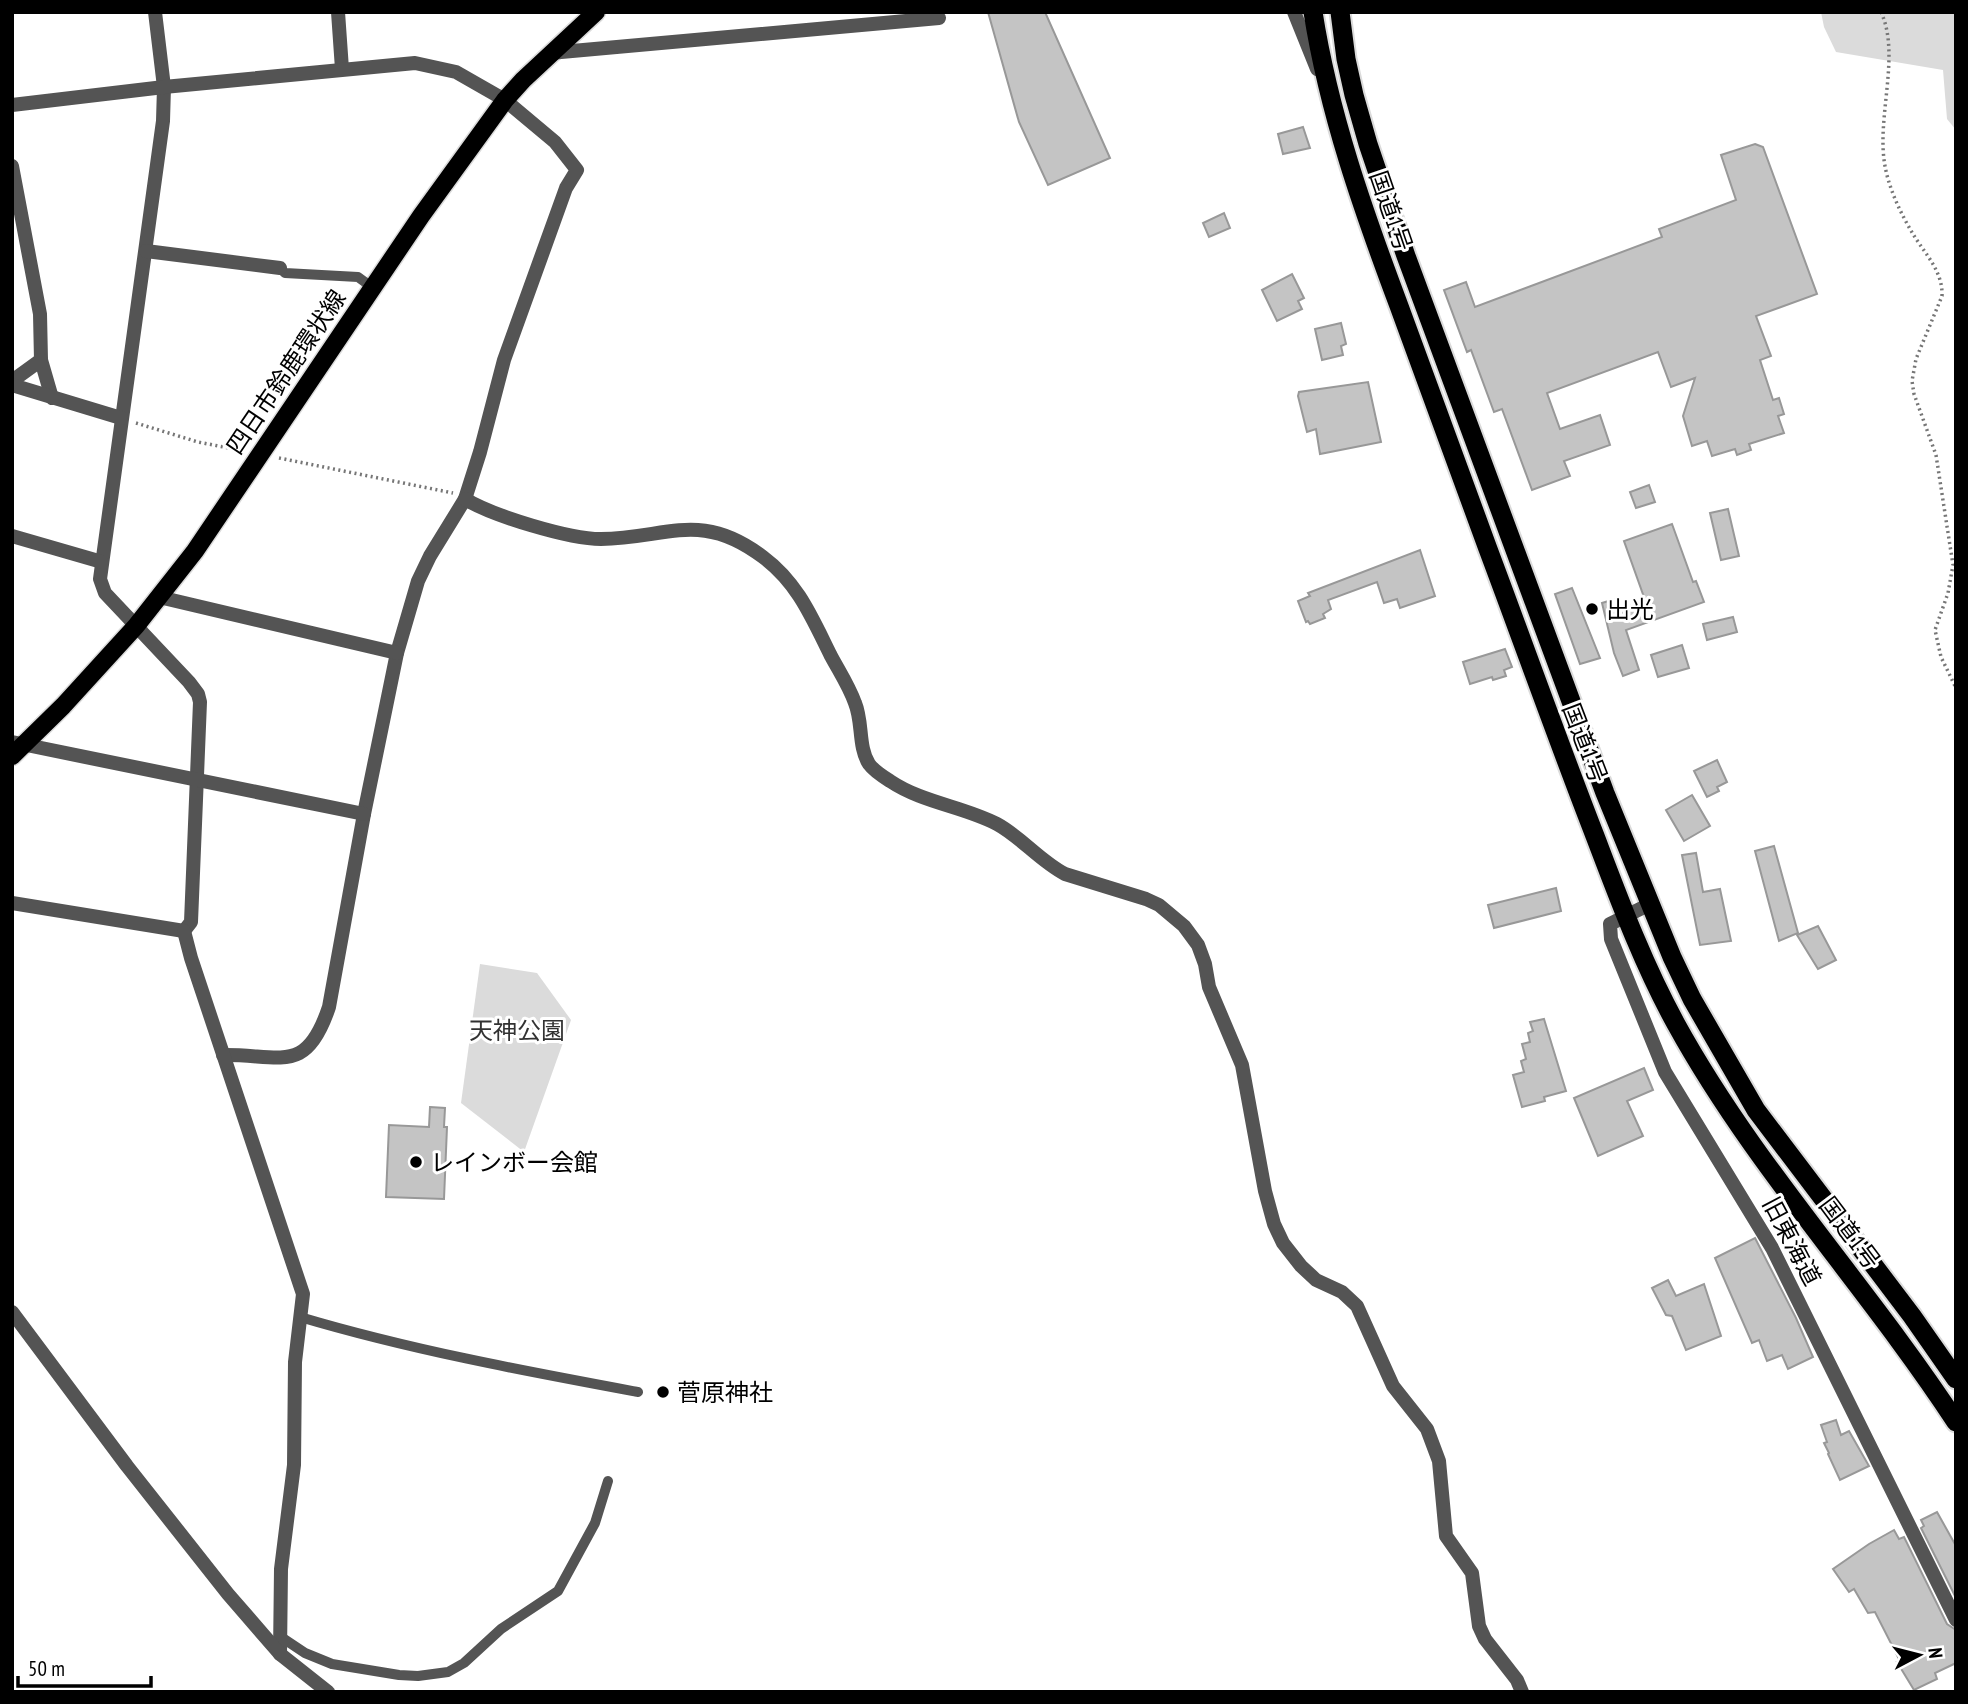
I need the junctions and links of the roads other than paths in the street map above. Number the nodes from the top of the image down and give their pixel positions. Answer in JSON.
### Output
{"nodes":[{"id":1,"x":155,"y":12,"type":"edge"},
{"id":2,"x":338,"y":12,"type":"edge"},
{"id":3,"x":596,"y":12,"type":"edge"},
{"id":4,"x":1293,"y":12,"type":"edge"},
{"id":5,"x":1313,"y":12,"type":"edge"},
{"id":6,"x":1340,"y":12,"type":"edge"},
{"id":7,"x":939,"y":18,"type":"dead end"},
{"id":8,"x":550,"y":53,"type":"junction"},
{"id":9,"x":342,"y":69,"type":"junction"},
{"id":10,"x":164,"y":87,"type":"junction"},
{"id":11,"x":1329,"y":97,"type":"junction"},
{"id":12,"x":505,"y":100,"type":"junction"},
{"id":13,"x":12,"y":105,"type":"edge"},
{"id":14,"x":1368,"y":144,"type":"junction"},
{"id":15,"x":1345,"y":151,"type":"junction"},
{"id":16,"x":12,"y":166,"type":"edge"},
{"id":17,"x":146,"y":251,"type":"junction"},
{"id":18,"x":1406,"y":256,"type":"junction"},
{"id":19,"x":1383,"y":264,"type":"junction"},
{"id":20,"x":280,"y":268,"type":"joint"},
{"id":21,"x":373,"y":288,"type":"junction"},
{"id":22,"x":41,"y":360,"type":"junction"},
{"id":23,"x":12,"y":383,"type":"edge"},
{"id":24,"x":52,"y":398,"type":"junction"},
{"id":25,"x":121,"y":418,"type":"junction"},
{"id":26,"x":465,"y":499,"type":"junction"},
{"id":27,"x":12,"y":537,"type":"edge"},
{"id":28,"x":102,"y":562,"type":"junction"},
{"id":29,"x":1522,"y":569,"type":"junction"},
{"id":30,"x":1499,"y":578,"type":"junction"},
{"id":31,"x":159,"y":597,"type":"junction"},
{"id":32,"x":136,"y":626,"type":"junction"},
{"id":33,"x":397,"y":653,"type":"junction"},
{"id":34,"x":1570,"y":700,"type":"junction"},
{"id":35,"x":1546,"y":710,"type":"junction"},
{"id":36,"x":17,"y":748,"type":"edge"},
{"id":37,"x":198,"y":781,"type":"junction"},
{"id":38,"x":364,"y":814,"type":"junction"},
{"id":39,"x":12,"y":903,"type":"edge"},
{"id":40,"x":1648,"y":905,"type":"junction"},
{"id":41,"x":1626,"y":916,"type":"junction"},
{"id":42,"x":184,"y":932,"type":"junction"},
{"id":43,"x":223,"y":1055,"type":"junction"},
{"id":44,"x":12,"y":1312,"type":"edge"},
{"id":45,"x":300,"y":1317,"type":"junction"},
{"id":46,"x":1956,"y":1379,"type":"edge"},
{"id":47,"x":638,"y":1392,"type":"dead end"},
{"id":48,"x":1956,"y":1422,"type":"edge"},
{"id":49,"x":608,"y":1481,"type":"dead end"},
{"id":50,"x":1956,"y":1620,"type":"edge"},
{"id":51,"x":281,"y":1637,"type":"junction"},
{"id":52,"x":280,"y":1654,"type":"junction"},
{"id":53,"x":328,"y":1692,"type":"edge"},
{"id":54,"x":1522,"y":1692,"type":"edge"}],
"edges":[{"from":1,"to":10,"type":"street"},
{"from":2,"to":9,"type":"street"},
{"from":3,"to":8,"type":"main road","name":"四日市鈴鹿環状線"},
{"from":4,"to":11,"type":"street"},
{"from":5,"to":11,"type":"highway","name":"国道1号"},
{"from":6,"to":14,"type":"highway","name":"国道1号"},
{"from":7,"to":8,"type":"street"},
{"from":8,"to":12,"type":"main road","name":"四日市鈴鹿環状線"},
{"from":9,"to":10,"type":"street"},
{"from":9,"to":12,"type":"street"},
{"from":10,"to":13,"type":"street"},
{"from":10,"to":17,"type":"street"},
{"from":11,"to":15,"type":"highway","name":"国道1号"},
{"from":12,"to":21,"type":"main road","name":"四日市鈴鹿環状線"},
{"from":12,"to":26,"type":"street"},
{"from":14,"to":15,"type":"highway"},
{"from":14,"to":18,"type":"highway","name":"国道1号"},
{"from":15,"to":19,"type":"highway","name":"国道1号"},
{"from":16,"to":22,"type":"street"},
{"from":17,"to":20,"type":"street"},
{"from":17,"to":25,"type":"street"},
{"from":18,"to":19,"type":"highway"},
{"from":18,"to":29,"type":"highway","name":"国道1号"},
{"from":19,"to":30,"type":"highway","name":"国道1号"},
{"from":20,"to":21,"type":"lane"},
{"from":21,"to":31,"type":"main road","name":"四日市鈴鹿環状線"},
{"from":22,"to":23,"type":"street"},
{"from":22,"to":24,"type":"street"},
{"from":23,"to":24,"type":"street"},
{"from":24,"to":25,"type":"street"},
{"from":25,"to":28,"type":"street"},
{"from":26,"to":33,"type":"street"},
{"from":26,"to":54,"type":"street"},
{"from":27,"to":28,"type":"street"},
{"from":28,"to":32,"type":"street"},
{"from":29,"to":30,"type":"highway"},
{"from":29,"to":34,"type":"highway","name":"国道1号"},
{"from":30,"to":35,"type":"highway","name":"国道1号"},
{"from":31,"to":32,"type":"main road","name":"四日市鈴鹿環状線"},
{"from":31,"to":33,"type":"street"},
{"from":32,"to":36,"type":"main road","name":"四日市鈴鹿環状線"},
{"from":32,"to":37,"type":"street"},
{"from":33,"to":38,"type":"street"},
{"from":34,"to":35,"type":"highway"},
{"from":34,"to":40,"type":"highway","name":"国道1号"},
{"from":35,"to":41,"type":"highway","name":"国道1号"},
{"from":36,"to":37,"type":"street"},
{"from":37,"to":38,"type":"street"},
{"from":37,"to":42,"type":"street"},
{"from":38,"to":43,"type":"street"},
{"from":39,"to":42,"type":"street"},
{"from":40,"to":41,"type":"street"},
{"from":40,"to":46,"type":"highway","name":"国道1号"},
{"from":41,"to":48,"type":"highway","name":"国道1号"},
{"from":41,"to":50,"type":"street","name":"旧東海道"},
{"from":42,"to":43,"type":"street"},
{"from":43,"to":45,"type":"street"},
{"from":44,"to":52,"type":"street"},
{"from":45,"to":47,"type":"lane"},
{"from":45,"to":51,"type":"street"},
{"from":49,"to":51,"type":"lane"},
{"from":51,"to":52,"type":"street"},
{"from":52,"to":53,"type":"street"}]}
